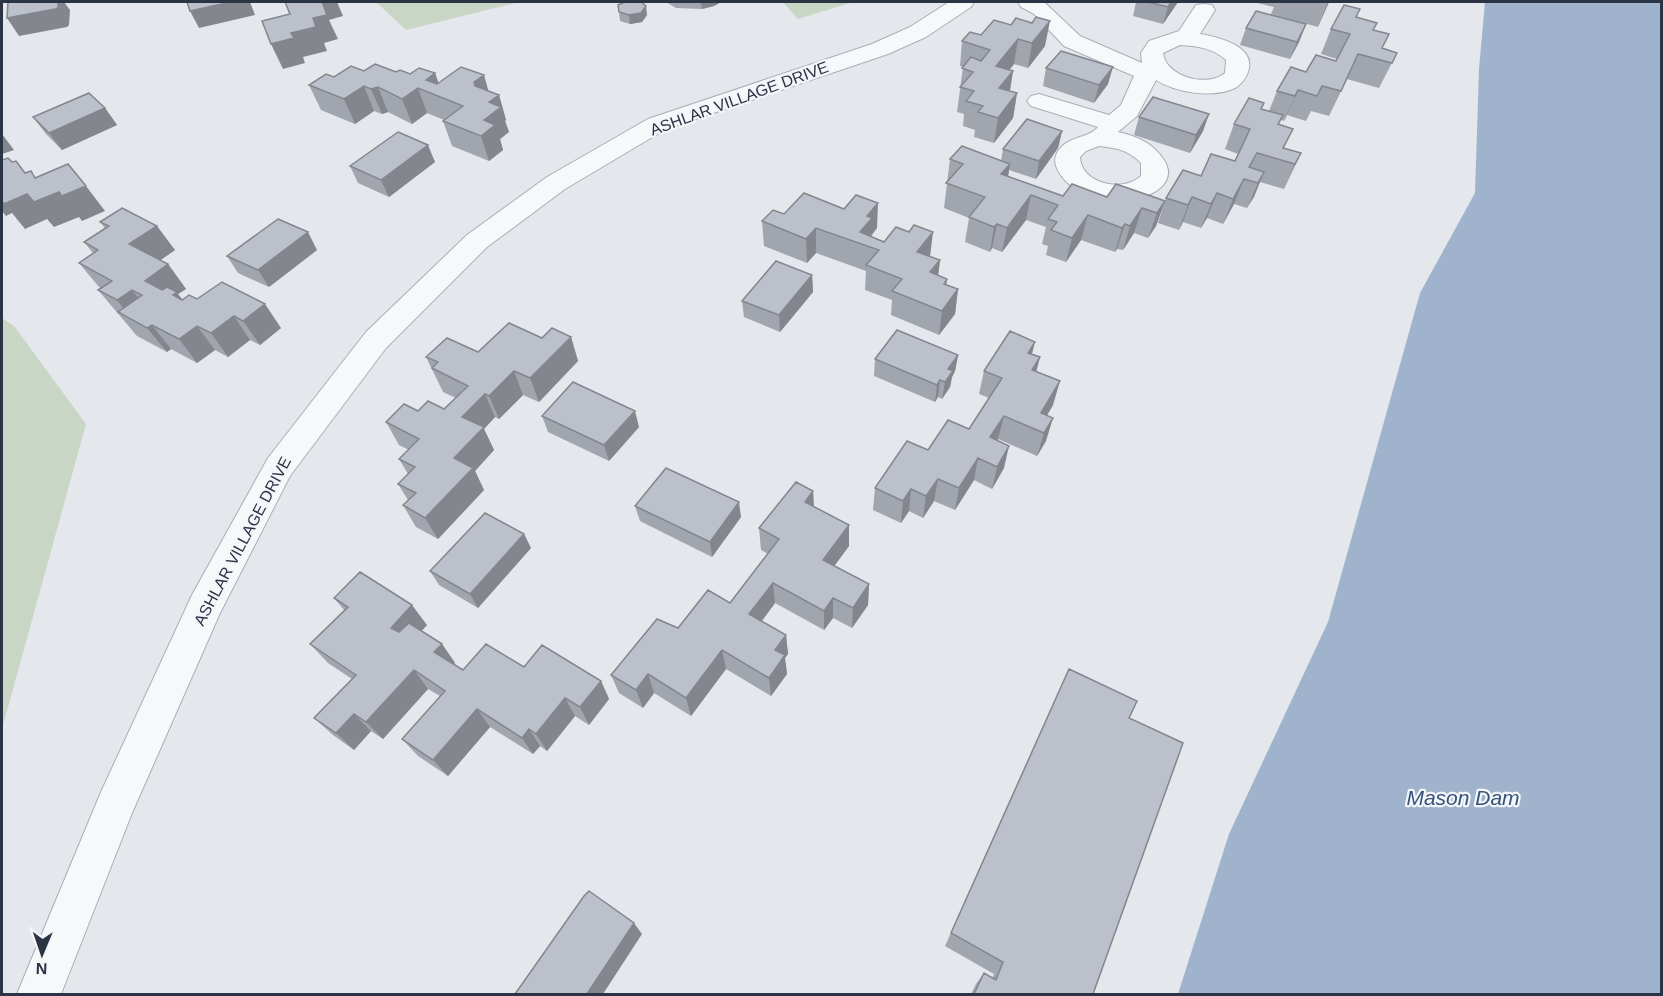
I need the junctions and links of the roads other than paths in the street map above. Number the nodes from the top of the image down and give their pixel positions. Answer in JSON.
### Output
{"nodes":[{"id":1,"x":963,"y":2,"type":"edge"},
{"id":2,"x":1029,"y":2,"type":"edge"},
{"id":3,"x":1204,"y":10,"type":"dead end"},
{"id":4,"x":1186,"y":38,"type":"junction"},
{"id":5,"x":1150,"y":69,"type":"junction"},
{"id":6,"x":1039,"y":101,"type":"dead end"},
{"id":7,"x":39,"y":994,"type":"edge"}],
"edges":[{"from":1,"to":7,"type":"street","name":"ASHLAR VILLAGE DRIVE"},
{"from":2,"to":5,"type":"street"},
{"from":3,"to":4,"type":"street"},
{"from":4,"to":5,"type":"street"},
{"from":4,"to":5,"type":"street"},
{"from":5,"to":6,"type":"street"}]}
